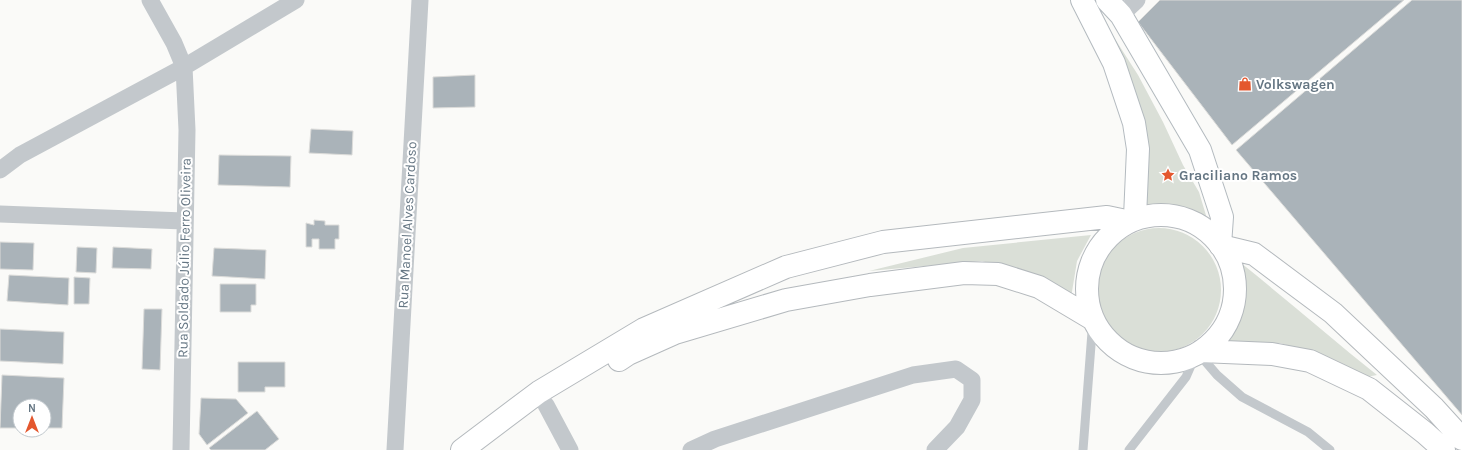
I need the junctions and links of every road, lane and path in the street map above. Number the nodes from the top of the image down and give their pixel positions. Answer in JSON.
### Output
{"nodes":[{"id":1,"x":150,"y":0,"type":"edge"},
{"id":2,"x":296,"y":0,"type":"edge"},
{"id":3,"x":420,"y":0,"type":"edge"},
{"id":4,"x":1082,"y":0,"type":"edge"},
{"id":5,"x":1137,"y":0,"type":"edge"},
{"id":6,"x":1114,"y":8,"type":"edge"},
{"id":7,"x":184,"y":67,"type":"junction"},
{"id":8,"x":0,"y":170,"type":"edge"},
{"id":9,"x":0,"y":214,"type":"edge"},
{"id":10,"x":1130,"y":219,"type":"junction"},
{"id":11,"x":184,"y":221,"type":"junction"},
{"id":12,"x":1221,"y":246,"type":"junction"},
{"id":13,"x":1093,"y":321,"type":"junction"},
{"id":14,"x":1198,"y":352,"type":"junction"},
{"id":15,"x":546,"y":405,"type":"junction"},
{"id":16,"x":488,"y":430,"type":"junction"},
{"id":17,"x":1462,"y":439,"type":"edge"},
{"id":18,"x":181,"y":450,"type":"edge"},
{"id":19,"x":395,"y":450,"type":"edge"},
{"id":20,"x":462,"y":450,"type":"edge"},
{"id":21,"x":570,"y":450,"type":"edge"},
{"id":22,"x":691,"y":450,"type":"edge"},
{"id":23,"x":935,"y":450,"type":"edge"},
{"id":24,"x":1084,"y":450,"type":"edge"},
{"id":25,"x":1129,"y":450,"type":"edge"},
{"id":26,"x":1330,"y":450,"type":"edge"},
{"id":27,"x":1444,"y":450,"type":"edge"}],
"edges":[{"from":1,"to":7,"type":"street"},
{"from":2,"to":7,"type":"street"},
{"from":3,"to":19,"type":"street","name":"Rua Manoel Alves Cardoso"},
{"from":4,"to":10,"type":"main road"},
{"from":5,"to":6,"type":"street"},
{"from":6,"to":12,"type":"main road"},
{"from":7,"to":8,"type":"street"},
{"from":7,"to":11,"type":"street","name":"Rua Soldado Júlio Ferro Oliveira"},
{"from":9,"to":11,"type":"street"},
{"from":10,"to":12,"type":"main road"},
{"from":10,"to":13,"type":"main road"},
{"from":10,"to":16,"type":"main road"},
{"from":11,"to":18,"type":"street","name":"Rua Soldado Júlio Ferro Oliveira"},
{"from":12,"to":14,"type":"main road"},
{"from":12,"to":17,"type":"main road"},
{"from":13,"to":14,"type":"main road"},
{"from":13,"to":15,"type":"main road"},
{"from":13,"to":24,"type":"lane"},
{"from":14,"to":25,"type":"lane"},
{"from":14,"to":26,"type":"lane"},
{"from":14,"to":27,"type":"main road"},
{"from":15,"to":16,"type":"main road"},
{"from":15,"to":21,"type":"street"},
{"from":16,"to":20,"type":"main road"},
{"from":22,"to":23,"type":"street"}]}
